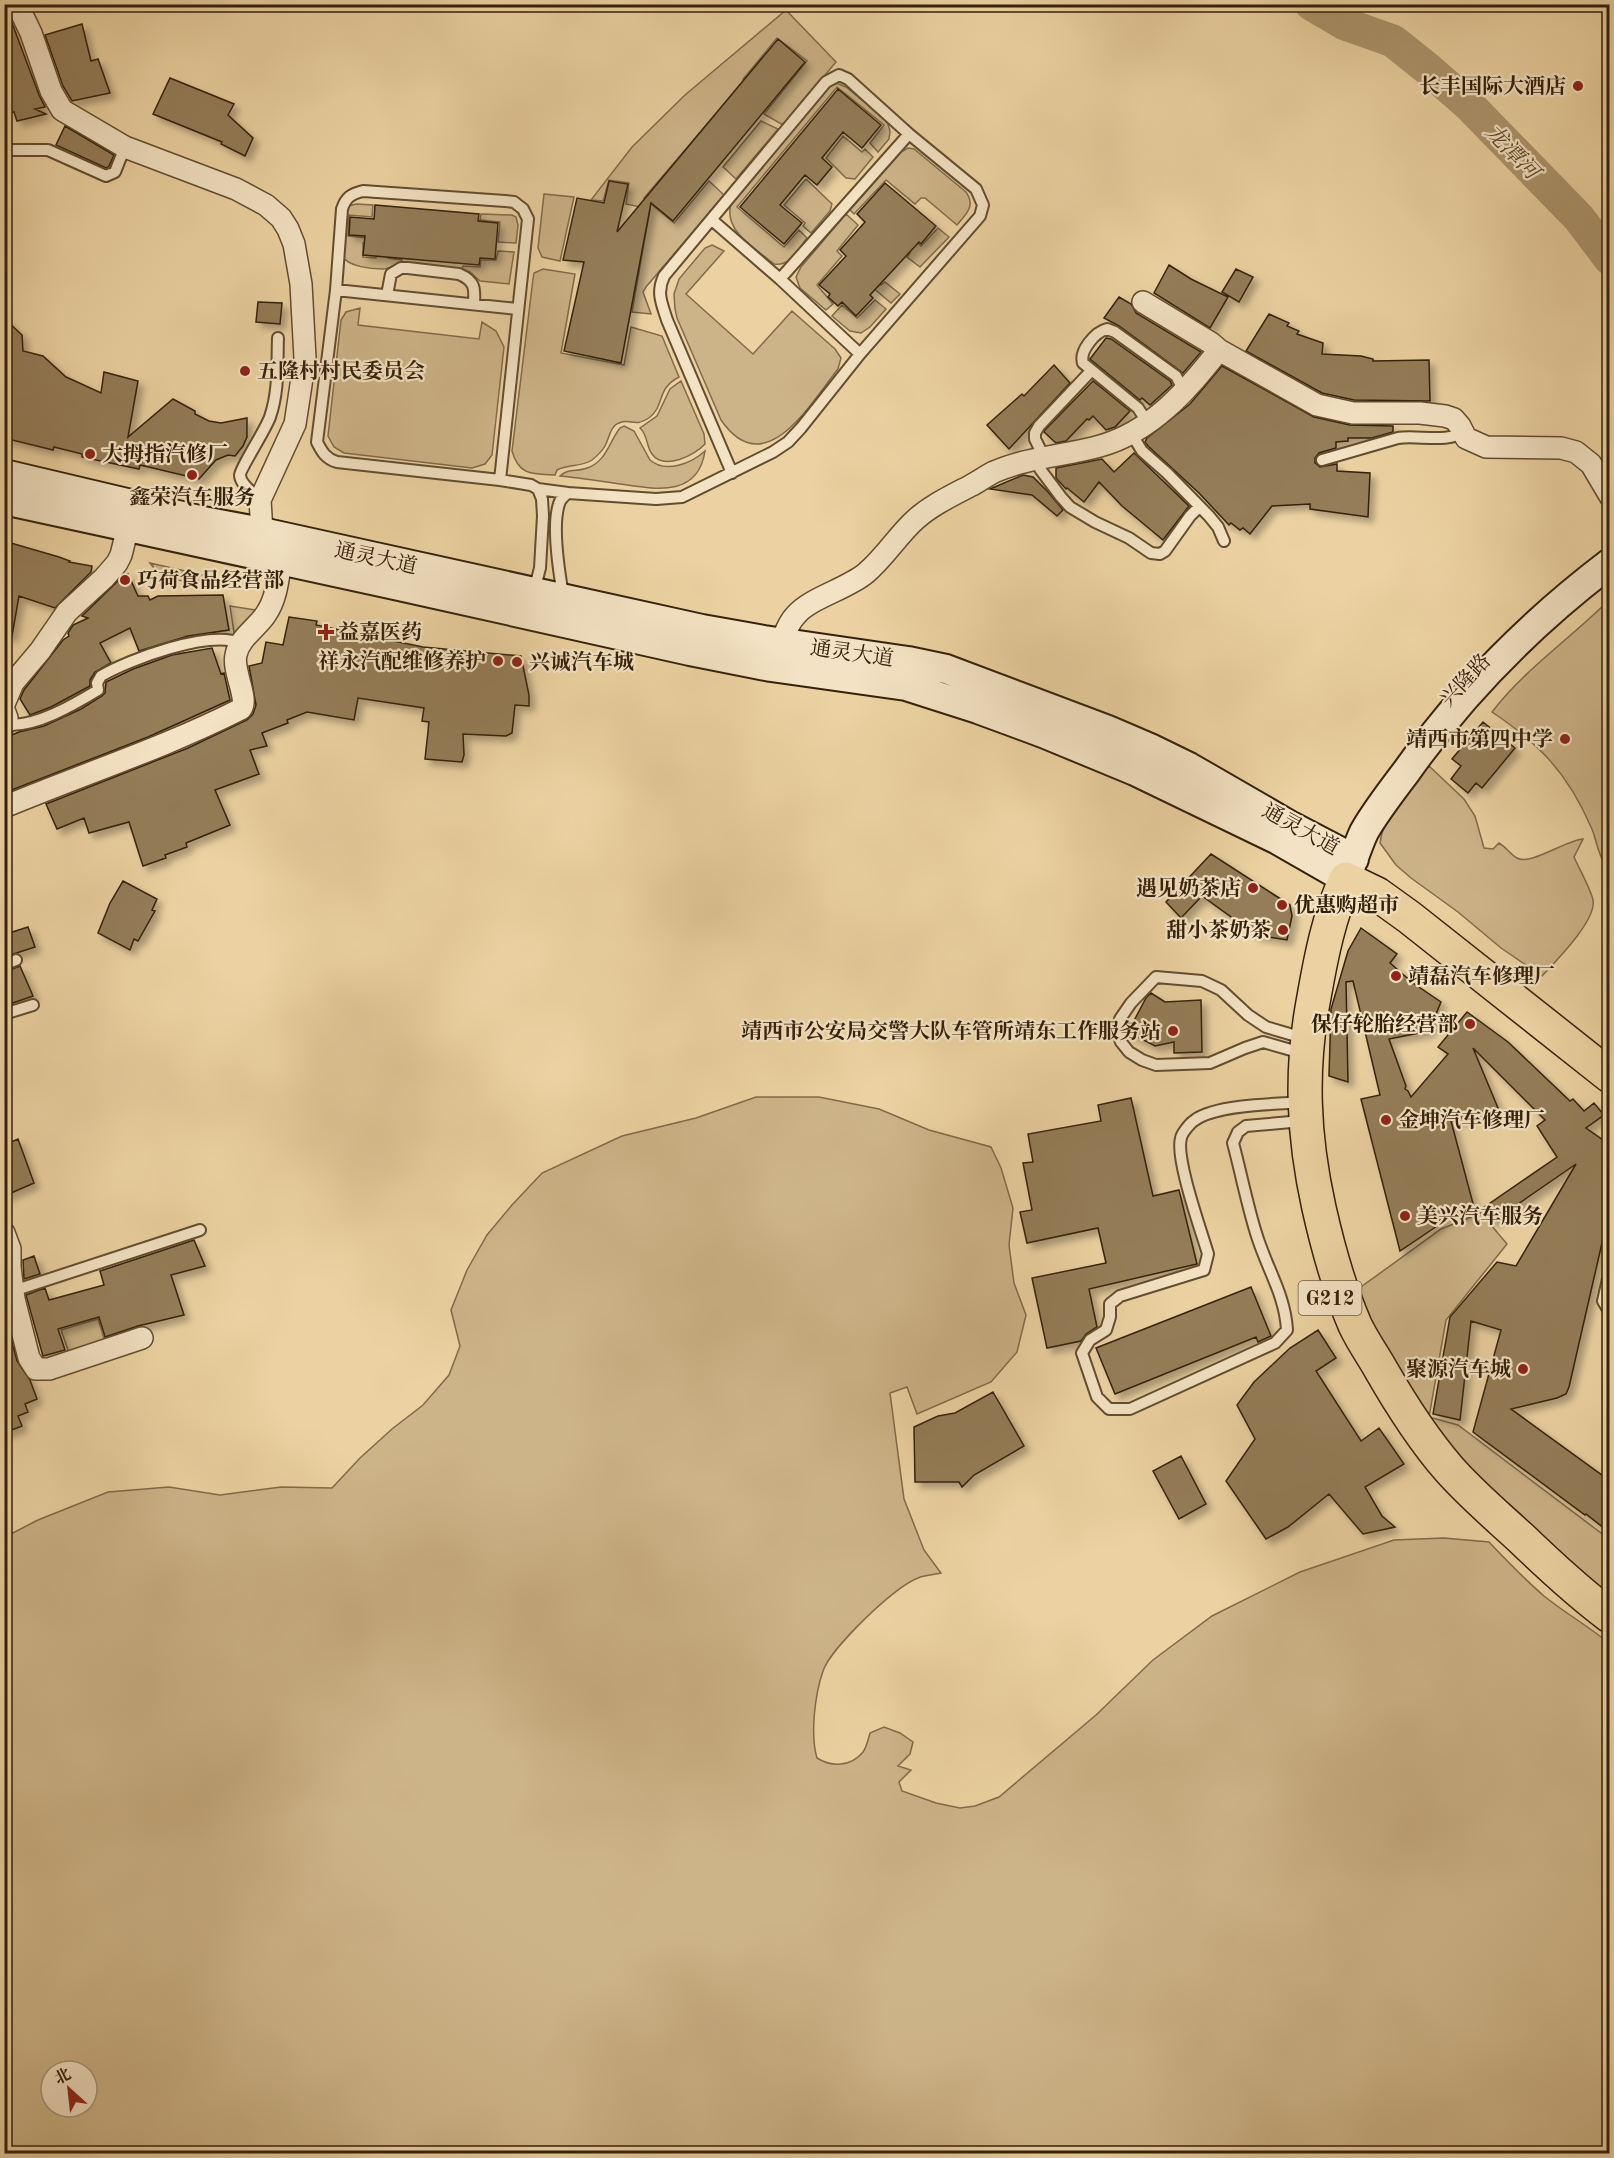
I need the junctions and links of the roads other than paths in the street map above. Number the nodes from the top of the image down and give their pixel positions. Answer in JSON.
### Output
{"nodes":[{"id":1,"x":17,"y":4,"type":"edge"},
{"id":2,"x":909,"y":134,"type":"junction"},
{"id":3,"x":124,"y":147,"type":"junction"},
{"id":4,"x":4,"y":150,"type":"edge"},
{"id":5,"x":712,"y":220,"type":"junction"},
{"id":6,"x":780,"y":279,"type":"junction"},
{"id":7,"x":336,"y":290,"type":"junction"},
{"id":8,"x":387,"y":295,"type":"junction"},
{"id":9,"x":1143,"y":302,"type":"dead end"},
{"id":10,"x":474,"y":304,"type":"junction"},
{"id":11,"x":517,"y":309,"type":"junction"},
{"id":12,"x":278,"y":338,"type":"dead end"},
{"id":13,"x":1219,"y":350,"type":"junction"},
{"id":14,"x":860,"y":354,"type":"junction"},
{"id":15,"x":1091,"y":371,"type":"junction"},
{"id":16,"x":1184,"y":391,"type":"junction"},
{"id":17,"x":1139,"y":428,"type":"junction"},
{"id":18,"x":1462,"y":432,"type":"junction"},
{"id":19,"x":1040,"y":458,"type":"junction"},
{"id":20,"x":1322,"y":460,"type":"dead end"},
{"id":21,"x":732,"y":473,"type":"junction"},
{"id":22,"x":4,"y":474,"type":"edge"},
{"id":23,"x":500,"y":480,"type":"junction"},
{"id":24,"x":538,"y":489,"type":"junction"},
{"id":25,"x":568,"y":493,"type":"junction"},
{"id":26,"x":1610,"y":496,"type":"edge"},
{"id":27,"x":4,"y":500,"type":"edge"},
{"id":28,"x":260,"y":500,"type":"junction"},
{"id":29,"x":1199,"y":507,"type":"junction"},
{"id":30,"x":128,"y":527,"type":"junction"},
{"id":31,"x":262,"y":532,"type":"junction"},
{"id":32,"x":1224,"y":541,"type":"dead end"},
{"id":33,"x":1610,"y":548,"type":"edge"},
{"id":34,"x":281,"y":560,"type":"junction"},
{"id":35,"x":1610,"y":563,"type":"edge"},
{"id":36,"x":534,"y":592,"type":"junction"},
{"id":37,"x":563,"y":599,"type":"junction"},
{"id":38,"x":781,"y":643,"type":"junction"},
{"id":39,"x":240,"y":644,"type":"junction"},
{"id":40,"x":5,"y":716,"type":"edge"},
{"id":41,"x":4,"y":807,"type":"edge"},
{"id":42,"x":1342,"y":864,"type":"junction"},
{"id":43,"x":16,"y":960,"type":"dead end"},
{"id":44,"x":4,"y":965,"type":"edge"},
{"id":45,"x":33,"y":1005,"type":"dead end"},
{"id":46,"x":4,"y":1014,"type":"edge"},
{"id":47,"x":1292,"y":1042,"type":"junction"},
{"id":48,"x":1610,"y":1050,"type":"edge"},
{"id":49,"x":1610,"y":1076,"type":"edge"},
{"id":50,"x":1291,"y":1112,"type":"junction"},
{"id":51,"x":200,"y":1230,"type":"dead end"},
{"id":52,"x":4,"y":1233,"type":"edge"},
{"id":53,"x":1610,"y":1270,"type":"edge"},
{"id":54,"x":12,"y":1291,"type":"junction"},
{"id":55,"x":1610,"y":1314,"type":"edge"},
{"id":56,"x":142,"y":1338,"type":"dead end"},
{"id":57,"x":1610,"y":1616,"type":"edge"},
{"id":58,"x":1610,"y":1629,"type":"edge"}],
"edges":[{"from":1,"to":3,"type":"street"},
{"from":2,"to":5,"type":"lane"},
{"from":2,"to":6,"type":"lane"},
{"from":2,"to":14,"type":"lane"},
{"from":3,"to":4,"type":"lane"},
{"from":3,"to":28,"type":"street"},
{"from":5,"to":6,"type":"lane"},
{"from":5,"to":21,"type":"lane"},
{"from":6,"to":14,"type":"lane"},
{"from":7,"to":8,"type":"lane"},
{"from":7,"to":11,"type":"lane"},
{"from":7,"to":23,"type":"lane"},
{"from":8,"to":10,"type":"lane"},
{"from":8,"to":10,"type":"lane"},
{"from":9,"to":13,"type":"street"},
{"from":10,"to":11,"type":"lane"},
{"from":11,"to":23,"type":"lane"},
{"from":12,"to":28,"type":"lane"},
{"from":13,"to":16,"type":"street"},
{"from":13,"to":18,"type":"street"},
{"from":14,"to":21,"type":"lane"},
{"from":15,"to":16,"type":"lane"},
{"from":15,"to":17,"type":"lane"},
{"from":15,"to":19,"type":"lane"},
{"from":16,"to":17,"type":"street"},
{"from":17,"to":19,"type":"street"},
{"from":17,"to":29,"type":"lane"},
{"from":18,"to":20,"type":"lane"},
{"from":18,"to":26,"type":"street"},
{"from":19,"to":29,"type":"lane"},
{"from":19,"to":38,"type":"street"},
{"from":21,"to":25,"type":"lane"},
{"from":22,"to":31,"type":"main road","name":"通灵大道"},
{"from":23,"to":24,"type":"lane"},
{"from":24,"to":25,"type":"lane"},
{"from":24,"to":36,"type":"lane"},
{"from":25,"to":37,"type":"lane"},
{"from":27,"to":30,"type":"main road","name":"通灵大道"},
{"from":28,"to":31,"type":"street"},
{"from":29,"to":32,"type":"lane"},
{"from":30,"to":34,"type":"main road","name":"通灵大道"},
{"from":30,"to":40,"type":"street"},
{"from":31,"to":36,"type":"main road","name":"通灵大道"},
{"from":33,"to":42,"type":"main road","name":"兴隆路"},
{"from":34,"to":39,"type":"street"},
{"from":34,"to":42,"type":"main road","name":"通灵大道"},
{"from":35,"to":42,"type":"main road","name":"兴隆路"},
{"from":36,"to":37,"type":"main road","name":"通灵大道"},
{"from":37,"to":38,"type":"main road","name":"通灵大道"},
{"from":38,"to":42,"type":"main road","name":"通灵大道"},
{"from":39,"to":40,"type":"lane"},
{"from":39,"to":41,"type":"street"},
{"from":42,"to":47,"type":"highway","number":"G212"},
{"from":42,"to":48,"type":"highway","name":"通灵大道"},
{"from":42,"to":49,"type":"highway","name":"通灵大道"},
{"from":42,"to":57,"type":"highway","number":"G212"},
{"from":43,"to":44,"type":"lane"},
{"from":45,"to":46,"type":"lane"},
{"from":47,"to":47,"type":"lane"},
{"from":47,"to":50,"type":"highway","number":"G212"},
{"from":50,"to":50,"type":"lane"},
{"from":50,"to":58,"type":"highway","number":"G212"},
{"from":51,"to":54,"type":"lane"},
{"from":52,"to":54,"type":"street"},
{"from":53,"to":55,"type":"lane"},
{"from":54,"to":56,"type":"street"}]}
